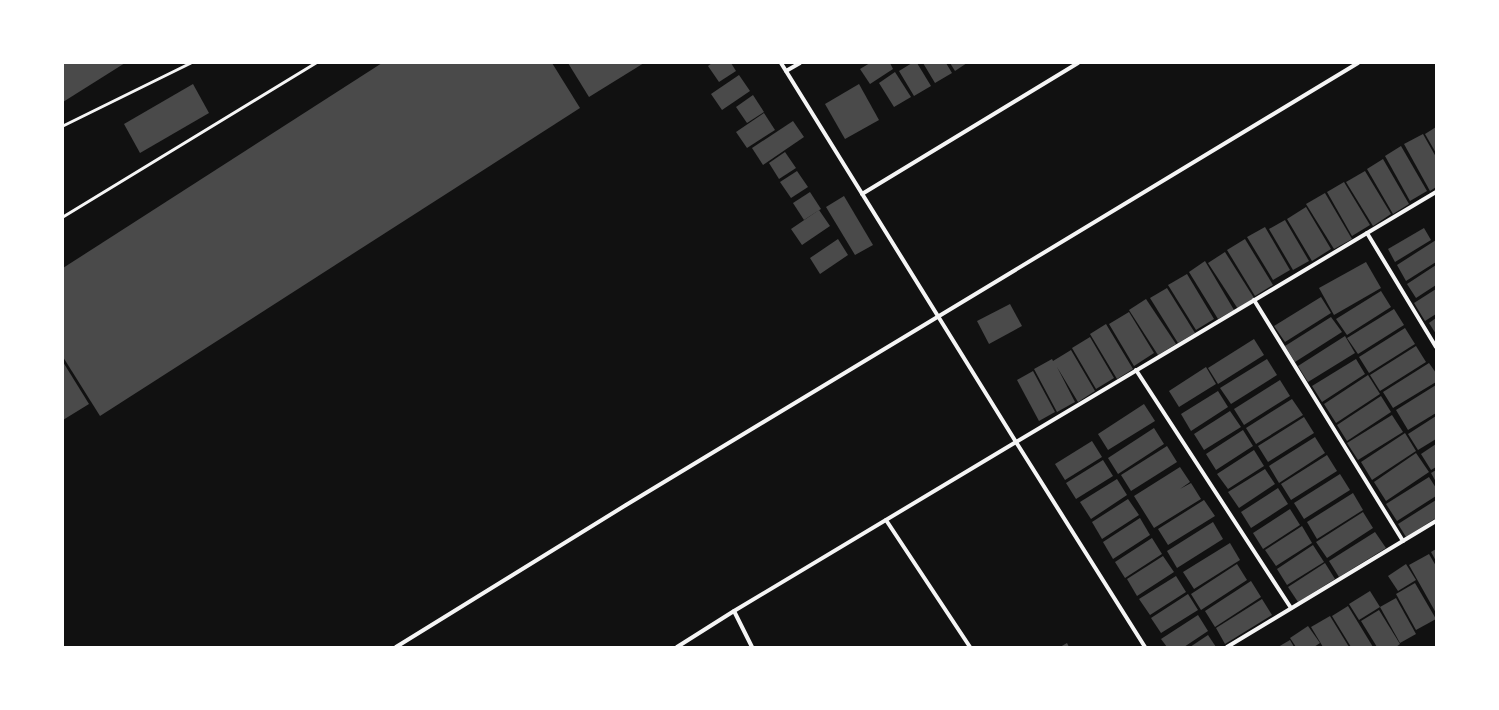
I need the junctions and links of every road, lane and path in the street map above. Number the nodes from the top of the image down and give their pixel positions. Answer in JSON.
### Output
{"nodes":[{"id":1,"x":191,"y":63,"type":"edge"},
{"id":2,"x":316,"y":63,"type":"edge"},
{"id":3,"x":781,"y":63,"type":"edge"},
{"id":4,"x":800,"y":63,"type":"edge"},
{"id":5,"x":1078,"y":63,"type":"edge"},
{"id":6,"x":1358,"y":63,"type":"edge"},
{"id":7,"x":786,"y":71,"type":"junction"},
{"id":8,"x":63,"y":126,"type":"edge"},
{"id":9,"x":1436,"y":192,"type":"edge"},
{"id":10,"x":862,"y":194,"type":"junction"},
{"id":11,"x":63,"y":217,"type":"edge"},
{"id":12,"x":1367,"y":233,"type":"junction"},
{"id":13,"x":1254,"y":300,"type":"junction"},
{"id":14,"x":938,"y":317,"type":"junction"},
{"id":15,"x":1436,"y":347,"type":"edge"},
{"id":16,"x":1136,"y":370,"type":"junction"},
{"id":17,"x":1016,"y":442,"type":"junction"},
{"id":18,"x":886,"y":520,"type":"junction"},
{"id":19,"x":1436,"y":521,"type":"edge"},
{"id":20,"x":1403,"y":541,"type":"junction"},
{"id":21,"x":1291,"y":608,"type":"junction"},
{"id":22,"x":734,"y":611,"type":"junction"},
{"id":23,"x":396,"y":647,"type":"edge"},
{"id":24,"x":677,"y":647,"type":"edge"},
{"id":25,"x":752,"y":647,"type":"edge"},
{"id":26,"x":970,"y":647,"type":"edge"},
{"id":27,"x":1145,"y":647,"type":"edge"},
{"id":28,"x":1227,"y":647,"type":"edge"}],
"edges":[{"from":1,"to":8,"type":"lane"},
{"from":2,"to":11,"type":"lane"},
{"from":3,"to":7,"type":"street"},
{"from":4,"to":7,"type":"street"},
{"from":5,"to":10,"type":"street"},
{"from":6,"to":14,"type":"street"},
{"from":7,"to":10,"type":"street"},
{"from":9,"to":12,"type":"street"},
{"from":10,"to":14,"type":"street"},
{"from":12,"to":13,"type":"street"},
{"from":12,"to":15,"type":"street"},
{"from":13,"to":16,"type":"street"},
{"from":13,"to":20,"type":"street"},
{"from":14,"to":17,"type":"street"},
{"from":14,"to":23,"type":"street"},
{"from":16,"to":17,"type":"street"},
{"from":16,"to":21,"type":"street"},
{"from":17,"to":18,"type":"street"},
{"from":17,"to":27,"type":"street"},
{"from":18,"to":22,"type":"street"},
{"from":18,"to":26,"type":"street"},
{"from":19,"to":20,"type":"street"},
{"from":20,"to":21,"type":"street"},
{"from":21,"to":28,"type":"street"},
{"from":22,"to":24,"type":"street"},
{"from":22,"to":25,"type":"street"}]}
